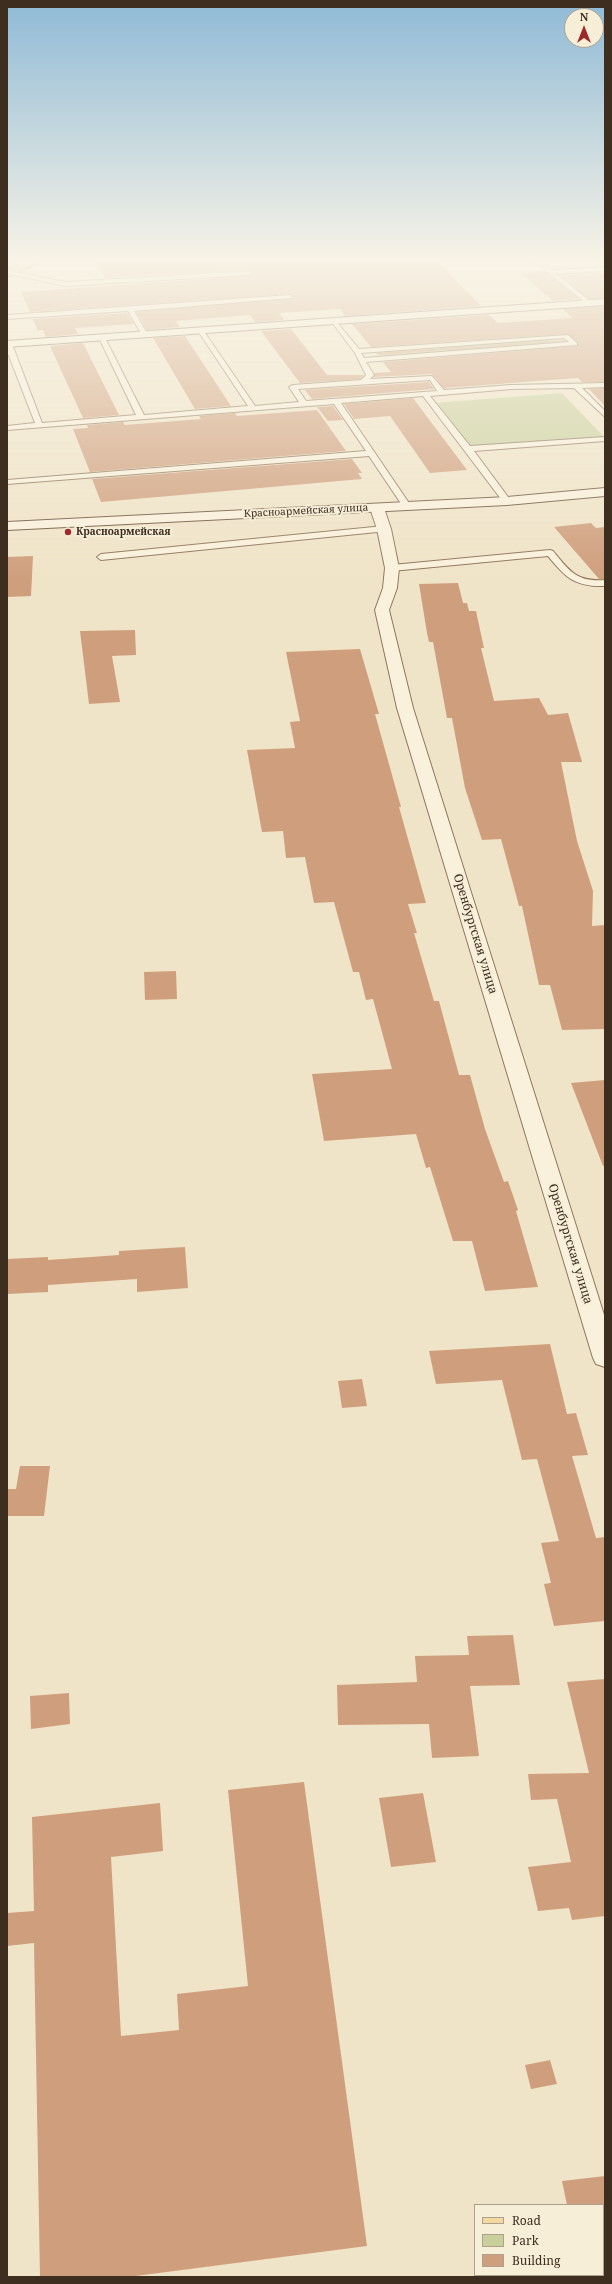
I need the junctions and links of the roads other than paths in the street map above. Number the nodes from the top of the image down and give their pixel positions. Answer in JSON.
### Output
{"nodes":[{"id":1,"x":16,"y":365,"type":"edge"},
{"id":2,"x":115,"y":365,"type":"edge"},
{"id":3,"x":224,"y":365,"type":"edge"},
{"id":4,"x":364,"y":365,"type":"edge"},
{"id":5,"x":363,"y":382,"type":"junction"},
{"id":6,"x":605,"y":385,"type":"edge"},
{"id":7,"x":577,"y":387,"type":"junction"},
{"id":8,"x":442,"y":392,"type":"junction"},
{"id":9,"x":425,"y":394,"type":"junction"},
{"id":10,"x":336,"y":401,"type":"junction"},
{"id":11,"x":304,"y":404,"type":"junction"},
{"id":12,"x":253,"y":408,"type":"junction"},
{"id":13,"x":605,"y":415,"type":"edge"},
{"id":14,"x":141,"y":417,"type":"junction"},
{"id":15,"x":39,"y":425,"type":"junction"},
{"id":16,"x":7,"y":428,"type":"edge"},
{"id":17,"x":605,"y":438,"type":"edge"},
{"id":18,"x":468,"y":449,"type":"junction"},
{"id":19,"x":371,"y":453,"type":"junction"},
{"id":20,"x":7,"y":482,"type":"edge"},
{"id":21,"x":605,"y":492,"type":"edge"},
{"id":22,"x":507,"y":501,"type":"junction"},
{"id":23,"x":407,"y":506,"type":"junction"},
{"id":24,"x":377,"y":508,"type":"junction"},
{"id":25,"x":7,"y":526,"type":"edge"},
{"id":26,"x":384,"y":529,"type":"junction"},
{"id":27,"x":101,"y":557,"type":"dead end"},
{"id":28,"x":392,"y":568,"type":"junction"},
{"id":29,"x":605,"y":583,"type":"edge"},
{"id":30,"x":605,"y":1358,"type":"edge"}],
"edges":[{"from":1,"to":15,"type":"lane"},
{"from":2,"to":14,"type":"lane"},
{"from":3,"to":12,"type":"lane"},
{"from":4,"to":5,"type":"lane"},
{"from":5,"to":8,"type":"lane"},
{"from":5,"to":11,"type":"lane"},
{"from":6,"to":7,"type":"lane"},
{"from":7,"to":8,"type":"lane"},
{"from":7,"to":13,"type":"lane"},
{"from":8,"to":9,"type":"lane"},
{"from":9,"to":10,"type":"lane"},
{"from":9,"to":18,"type":"lane"},
{"from":10,"to":11,"type":"lane"},
{"from":10,"to":19,"type":"lane"},
{"from":11,"to":12,"type":"lane"},
{"from":12,"to":14,"type":"lane"},
{"from":14,"to":15,"type":"lane"},
{"from":15,"to":16,"type":"lane"},
{"from":17,"to":18,"type":"lane"},
{"from":18,"to":22,"type":"lane"},
{"from":19,"to":20,"type":"lane"},
{"from":19,"to":23,"type":"lane"},
{"from":21,"to":22,"type":"street","name":"Красноармейская улица"},
{"from":22,"to":23,"type":"street","name":"Красноармейская улица"},
{"from":23,"to":24,"type":"street","name":"Красноармейская улица"},
{"from":24,"to":25,"type":"street","name":"Красноармейская улица"},
{"from":24,"to":26,"type":"street","name":"Оренбургская улица"},
{"from":26,"to":27,"type":"lane"},
{"from":26,"to":28,"type":"street","name":"Оренбургская улица"},
{"from":28,"to":29,"type":"lane"},
{"from":28,"to":30,"type":"street","name":"Оренбургская улица"}]}
